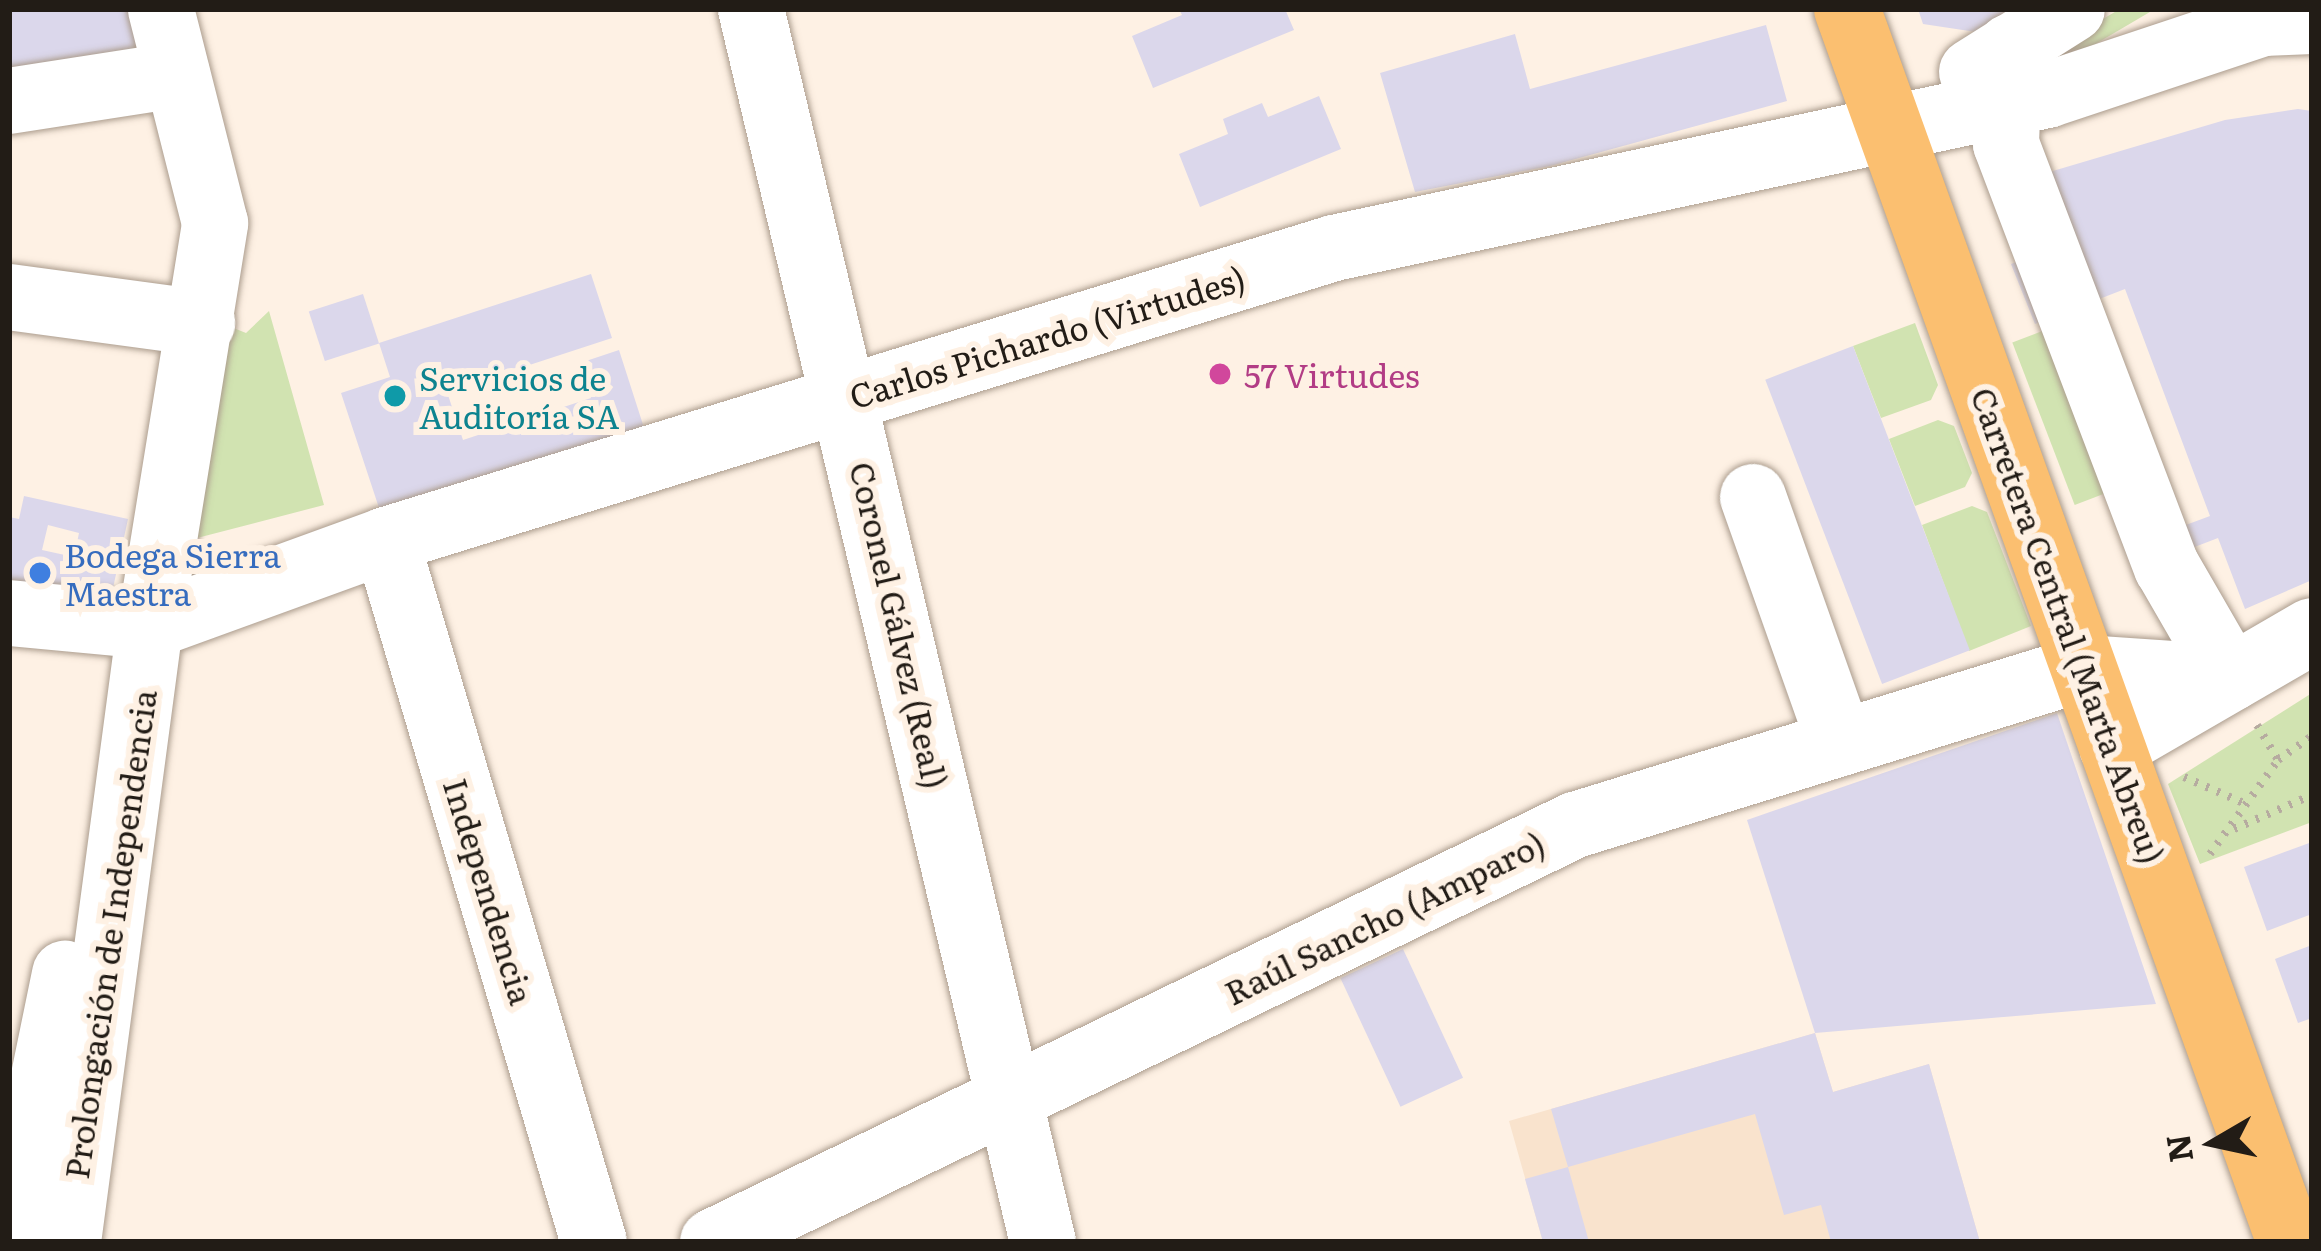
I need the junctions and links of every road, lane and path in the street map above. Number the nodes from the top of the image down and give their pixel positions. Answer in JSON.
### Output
{"nodes":[{"id":1,"x":160,"y":9,"type":"edge"},
{"id":2,"x":751,"y":9,"type":"edge"},
{"id":3,"x":2072,"y":9,"type":"edge"},
{"id":4,"x":1840,"y":21,"type":"edge"},
{"id":5,"x":2312,"y":21,"type":"edge"},
{"id":6,"x":177,"y":76,"type":"junction"},
{"id":7,"x":2008,"y":97,"type":"junction"},
{"id":8,"x":9,"y":101,"type":"edge"},
{"id":9,"x":1888,"y":126,"type":"junction"},
{"id":10,"x":1913,"y":193,"type":"junction"},
{"id":11,"x":9,"y":297,"type":"edge"},
{"id":12,"x":202,"y":323,"type":"junction"},
{"id":13,"x":846,"y":398,"type":"junction"},
{"id":14,"x":1753,"y":497,"type":"dead end"},
{"id":15,"x":386,"y":540,"type":"junction"},
{"id":16,"x":2167,"y":566,"type":"junction"},
{"id":17,"x":2060,"y":601,"type":"junction"},
{"id":18,"x":9,"y":613,"type":"edge"},
{"id":19,"x":150,"y":626,"type":"junction"},
{"id":20,"x":2312,"y":632,"type":"edge"},
{"id":21,"x":2084,"y":668,"type":"junction"},
{"id":22,"x":2231,"y":678,"type":"junction"},
{"id":23,"x":2312,"y":736,"type":"edge"},
{"id":24,"x":1840,"y":743,"type":"junction"},
{"id":25,"x":2112,"y":747,"type":"junction"},
{"id":26,"x":2312,"y":795,"type":"edge"},
{"id":27,"x":2233,"y":830,"type":"junction"},
{"id":28,"x":2167,"y":898,"type":"junction"},
{"id":29,"x":54,"y":1016,"type":"edge"},
{"id":30,"x":1012,"y":1097,"type":"junction"},
{"id":31,"x":10,"y":1242,"type":"edge"},
{"id":32,"x":68,"y":1242,"type":"edge"},
{"id":33,"x":594,"y":1242,"type":"edge"},
{"id":34,"x":713,"y":1242,"type":"edge"},
{"id":35,"x":1043,"y":1242,"type":"edge"},
{"id":36,"x":2290,"y":1242,"type":"edge"}],
"edges":[{"from":1,"to":6,"type":"street"},
{"from":2,"to":13,"type":"street","name":"Coronel Gálvez (Real)"},
{"from":3,"to":7,"type":"street","name":"Carlos Pichardo (Virtudes)"},
{"from":4,"to":9,"type":"main road","name":"Carretera Central (Marta Abreu)"},
{"from":5,"to":7,"type":"street"},
{"from":6,"to":8,"type":"street"},
{"from":6,"to":12,"type":"street","name":"Prolongación de Independencia"},
{"from":7,"to":9,"type":"street","name":"Carlos Pichardo (Virtudes)"},
{"from":7,"to":10,"type":"street"},
{"from":7,"to":16,"type":"street"},
{"from":9,"to":10,"type":"main road","name":"Carretera Central (Marta Abreu)"},
{"from":9,"to":13,"type":"street","name":"Carlos Pichardo (Virtudes)"},
{"from":10,"to":17,"type":"main road","name":"Carretera Central (Marta Abreu)"},
{"from":11,"to":12,"type":"street"},
{"from":12,"to":19,"type":"street","name":"Prolongación de Independencia"},
{"from":13,"to":15,"type":"street","name":"Carlos Pichardo (Virtudes)"},
{"from":13,"to":30,"type":"street","name":"Coronel Gálvez (Real)"},
{"from":14,"to":24,"type":"street"},
{"from":15,"to":19,"type":"street","name":"Carlos Pichardo (Virtudes)"},
{"from":15,"to":33,"type":"street","name":"Independencia"},
{"from":16,"to":17,"type":"street"},
{"from":16,"to":22,"type":"street"},
{"from":17,"to":21,"type":"main road","name":"Carretera Central (Marta Abreu)"},
{"from":18,"to":19,"type":"street","name":"Carlos Pichardo (Virtudes)"},
{"from":19,"to":29,"type":"street","name":"Prolongación de Independencia"},
{"from":20,"to":22,"type":"street"},
{"from":21,"to":22,"type":"street"},
{"from":21,"to":24,"type":"street","name":"Raúl Sancho (Amparo)"},
{"from":21,"to":25,"type":"main road","name":"Carretera Central (Marta Abreu)"},
{"from":22,"to":25,"type":"street"},
{"from":23,"to":27,"type":"path"},
{"from":24,"to":30,"type":"street","name":"Raúl Sancho (Amparo)"},
{"from":25,"to":28,"type":"main road","name":"Carretera Central (Marta Abreu)"},
{"from":26,"to":27,"type":"path"},
{"from":27,"to":28,"type":"path"},
{"from":28,"to":36,"type":"main road","name":"Carretera Central (Marta Abreu)"},
{"from":29,"to":31,"type":"street","name":"Prolongación de Independencia"},
{"from":29,"to":32,"type":"street","name":"Prolongación de Independencia"},
{"from":30,"to":34,"type":"street","name":"Raúl Sancho (Amparo)"},
{"from":30,"to":35,"type":"street","name":"Coronel Gálvez (Real)"}]}
